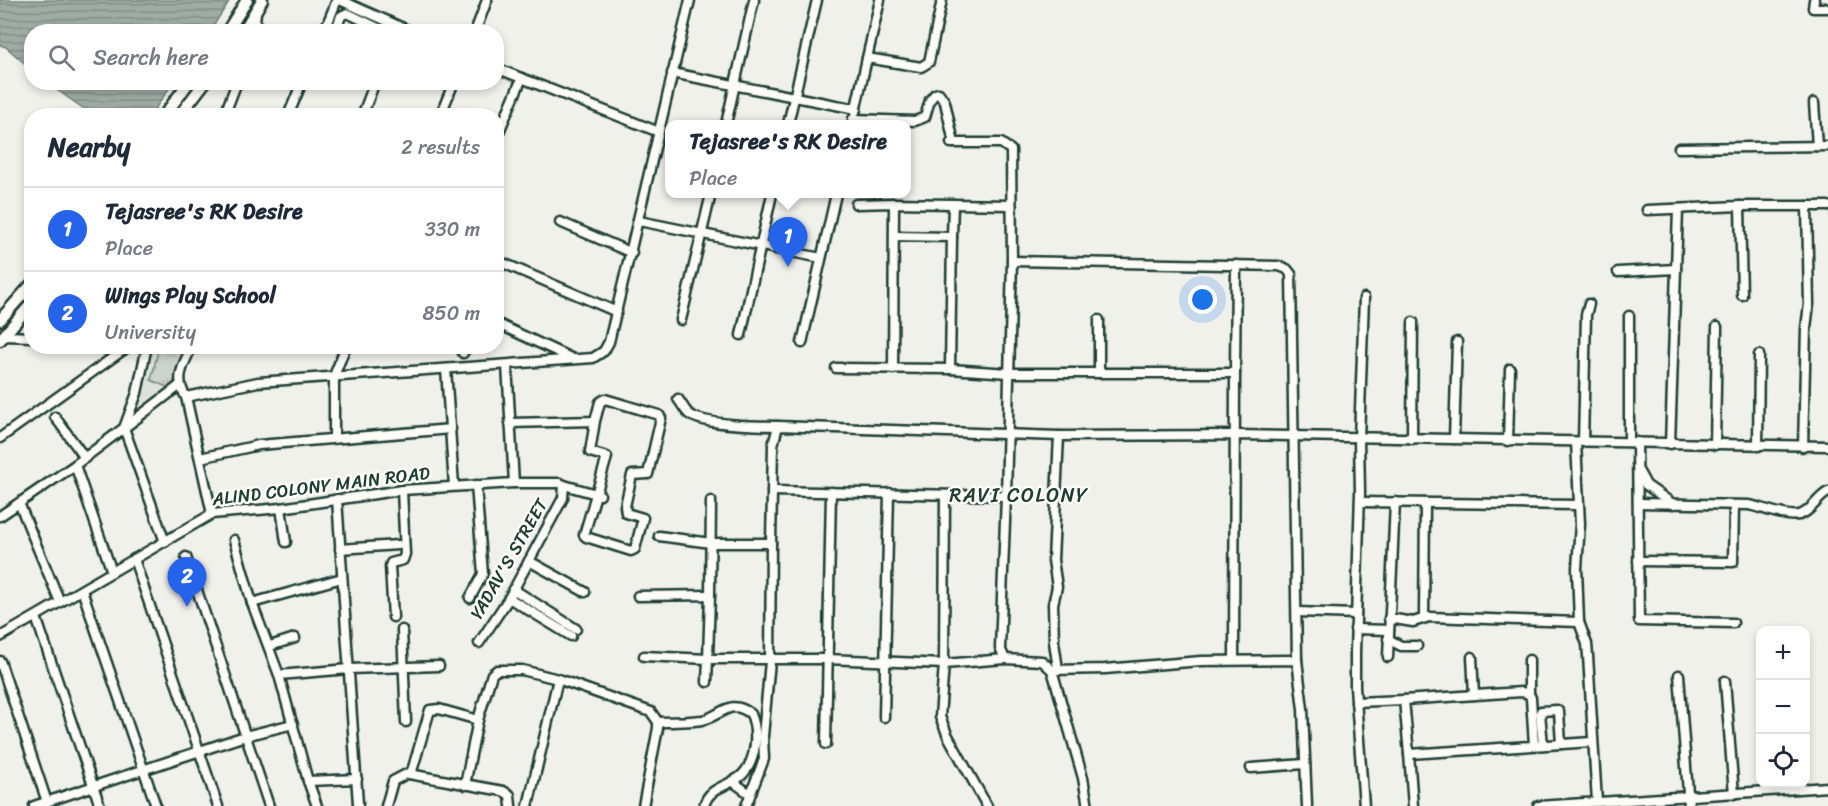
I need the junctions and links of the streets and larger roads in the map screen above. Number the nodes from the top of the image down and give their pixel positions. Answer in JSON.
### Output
{"nodes":[{"id":1,"x":262,"y":0,"type":"edge"},
{"id":2,"x":338,"y":0,"type":"edge"},
{"id":3,"x":487,"y":0,"type":"edge"},
{"id":4,"x":690,"y":0,"type":"edge"},
{"id":5,"x":754,"y":0,"type":"edge"},
{"id":6,"x":817,"y":0,"type":"edge"},
{"id":7,"x":880,"y":0,"type":"edge"},
{"id":8,"x":942,"y":0,"type":"edge"},
{"id":9,"x":1814,"y":0,"type":"edge"},
{"id":10,"x":246,"y":3,"type":"edge"},
{"id":11,"x":1828,"y":8,"type":"edge"},
{"id":12,"x":354,"y":11,"type":"junction"},
{"id":13,"x":256,"y":12,"type":"junction"},
{"id":14,"x":379,"y":22,"type":"joint"},
{"id":15,"x":232,"y":24,"type":"edge"},
{"id":16,"x":248,"y":24,"type":"edge"},
{"id":17,"x":255,"y":24,"type":"edge"},
{"id":18,"x":328,"y":24,"type":"edge"},
{"id":19,"x":339,"y":24,"type":"edge"},
{"id":20,"x":384,"y":24,"type":"edge"},
{"id":21,"x":478,"y":24,"type":"edge"},
{"id":22,"x":867,"y":58,"type":"junction"},
{"id":23,"x":504,"y":71,"type":"edge"},
{"id":24,"x":672,"y":73,"type":"junction"},
{"id":25,"x":522,"y":78,"type":"junction"},
{"id":26,"x":735,"y":86,"type":"junction"},
{"id":27,"x":183,"y":90,"type":"edge"},
{"id":28,"x":199,"y":90,"type":"edge"},
{"id":29,"x":234,"y":90,"type":"edge"},
{"id":30,"x":299,"y":90,"type":"edge"},
{"id":31,"x":372,"y":90,"type":"edge"},
{"id":32,"x":451,"y":90,"type":"edge"},
{"id":33,"x":794,"y":97,"type":"junction"},
{"id":34,"x":1814,"y":103,"type":"dead end"},
{"id":35,"x":170,"y":108,"type":"edge"},
{"id":36,"x":185,"y":108,"type":"edge"},
{"id":37,"x":227,"y":108,"type":"edge"},
{"id":38,"x":291,"y":108,"type":"edge"},
{"id":39,"x":365,"y":108,"type":"edge"},
{"id":40,"x":443,"y":108,"type":"edge"},
{"id":41,"x":855,"y":109,"type":"junction"},
{"id":42,"x":504,"y":120,"type":"edge"},
{"id":43,"x":727,"y":120,"type":"edge"},
{"id":44,"x":789,"y":120,"type":"edge"},
{"id":45,"x":852,"y":120,"type":"edge"},
{"id":46,"x":911,"y":121,"type":"edge"},
{"id":47,"x":659,"y":132,"type":"junction"},
{"id":48,"x":1817,"y":146,"type":"junction"},
{"id":49,"x":1828,"y":146,"type":"edge"},
{"id":50,"x":1680,"y":148,"type":"dead end"},
{"id":51,"x":710,"y":198,"type":"edge"},
{"id":52,"x":771,"y":198,"type":"edge"},
{"id":53,"x":835,"y":198,"type":"edge"},
{"id":54,"x":894,"y":203,"type":"junction"},
{"id":55,"x":856,"y":204,"type":"dead end"},
{"id":56,"x":953,"y":204,"type":"junction"},
{"id":57,"x":1010,"y":205,"type":"junction"},
{"id":58,"x":1740,"y":206,"type":"junction"},
{"id":59,"x":1807,"y":206,"type":"junction"},
{"id":60,"x":1828,"y":206,"type":"edge"},
{"id":61,"x":1647,"y":210,"type":"dead end"},
{"id":62,"x":1678,"y":210,"type":"junction"},
{"id":63,"x":639,"y":221,"type":"junction"},
{"id":64,"x":560,"y":222,"type":"dead end"},
{"id":65,"x":702,"y":234,"type":"junction"},
{"id":66,"x":894,"y":236,"type":"junction"},
{"id":67,"x":952,"y":237,"type":"junction"},
{"id":68,"x":760,"y":245,"type":"junction"},
{"id":69,"x":632,"y":254,"type":"junction"},
{"id":70,"x":821,"y":258,"type":"junction"},
{"id":71,"x":1012,"y":261,"type":"junction"},
{"id":72,"x":504,"y":263,"type":"edge"},
{"id":73,"x":1236,"y":265,"type":"junction"},
{"id":74,"x":1676,"y":269,"type":"junction"},
{"id":75,"x":1618,"y":272,"type":"dead end"},
{"id":76,"x":24,"y":293,"type":"edge"},
{"id":77,"x":1742,"y":295,"type":"dead end"},
{"id":78,"x":1364,"y":298,"type":"dead end"},
{"id":79,"x":1589,"y":304,"type":"dead end"},
{"id":80,"x":24,"y":312,"type":"edge"},
{"id":81,"x":617,"y":312,"type":"junction"},
{"id":82,"x":1629,"y":316,"type":"dead end"},
{"id":83,"x":0,"y":320,"type":"edge"},
{"id":84,"x":681,"y":320,"type":"dead end"},
{"id":85,"x":1099,"y":320,"type":"dead end"},
{"id":86,"x":1413,"y":322,"type":"dead end"},
{"id":87,"x":504,"y":327,"type":"edge"},
{"id":88,"x":1717,"y":327,"type":"dead end"},
{"id":89,"x":741,"y":334,"type":"dead end"},
{"id":90,"x":24,"y":337,"type":"edge"},
{"id":91,"x":2,"y":338,"type":"edge"},
{"id":92,"x":802,"y":342,"type":"dead end"},
{"id":93,"x":1457,"y":342,"type":"dead end"},
{"id":94,"x":118,"y":354,"type":"edge"},
{"id":95,"x":145,"y":354,"type":"edge"},
{"id":96,"x":189,"y":354,"type":"edge"},
{"id":97,"x":343,"y":354,"type":"edge"},
{"id":98,"x":1759,"y":355,"type":"dead end"},
{"id":99,"x":573,"y":360,"type":"junction"},
{"id":100,"x":507,"y":365,"type":"junction"},
{"id":101,"x":836,"y":368,"type":"dead end"},
{"id":102,"x":446,"y":369,"type":"junction"},
{"id":103,"x":893,"y":369,"type":"junction"},
{"id":104,"x":950,"y":369,"type":"junction"},
{"id":105,"x":1510,"y":369,"type":"dead end"},
{"id":106,"x":1009,"y":373,"type":"junction"},
{"id":107,"x":1099,"y":373,"type":"junction"},
{"id":108,"x":1235,"y":373,"type":"junction"},
{"id":109,"x":334,"y":375,"type":"junction"},
{"id":110,"x":179,"y":386,"type":"junction"},
{"id":111,"x":186,"y":397,"type":"junction"},
{"id":112,"x":678,"y":399,"type":"dead end"},
{"id":113,"x":55,"y":417,"type":"dead end"},
{"id":114,"x":596,"y":421,"type":"junction"},
{"id":115,"x":510,"y":423,"type":"junction"},
{"id":116,"x":778,"y":426,"type":"junction"},
{"id":117,"x":124,"y":428,"type":"junction"},
{"id":118,"x":451,"y":429,"type":"junction"},
{"id":119,"x":1007,"y":434,"type":"junction"},
{"id":120,"x":1235,"y":435,"type":"junction"},
{"id":121,"x":1059,"y":436,"type":"junction"},
{"id":122,"x":1295,"y":437,"type":"junction"},
{"id":123,"x":0,"y":438,"type":"edge"},
{"id":124,"x":334,"y":438,"type":"junction"},
{"id":125,"x":1359,"y":439,"type":"junction"},
{"id":126,"x":1412,"y":439,"type":"junction"},
{"id":127,"x":1454,"y":439,"type":"junction"},
{"id":128,"x":1508,"y":441,"type":"junction"},
{"id":129,"x":1580,"y":442,"type":"junction"},
{"id":130,"x":1633,"y":442,"type":"junction"},
{"id":131,"x":1670,"y":444,"type":"junction"},
{"id":132,"x":1715,"y":445,"type":"junction"},
{"id":133,"x":1758,"y":446,"type":"junction"},
{"id":134,"x":1828,"y":446,"type":"edge"},
{"id":135,"x":1803,"y":447,"type":"junction"},
{"id":136,"x":85,"y":458,"type":"junction"},
{"id":137,"x":200,"y":458,"type":"junction"},
{"id":138,"x":75,"y":465,"type":"junction"},
{"id":139,"x":1638,"y":469,"type":"junction"},
{"id":140,"x":514,"y":483,"type":"junction"},
{"id":141,"x":476,"y":485,"type":"junction"},
{"id":142,"x":454,"y":486,"type":"junction"},
{"id":143,"x":565,"y":488,"type":"junction"},
{"id":144,"x":402,"y":490,"type":"junction"},
{"id":145,"x":772,"y":490,"type":"junction"},
{"id":146,"x":831,"y":492,"type":"junction"},
{"id":147,"x":1828,"y":492,"type":"edge"},
{"id":148,"x":889,"y":493,"type":"junction"},
{"id":149,"x":598,"y":494,"type":"junction"},
{"id":150,"x":945,"y":496,"type":"junction"},
{"id":151,"x":1006,"y":496,"type":"junction"},
{"id":152,"x":337,"y":499,"type":"junction"},
{"id":153,"x":711,"y":501,"type":"dead end"},
{"id":154,"x":1360,"y":502,"type":"junction"},
{"id":155,"x":1395,"y":502,"type":"junction"},
{"id":156,"x":1425,"y":502,"type":"junction"},
{"id":157,"x":19,"y":503,"type":"junction"},
{"id":158,"x":1638,"y":503,"type":"junction"},
{"id":159,"x":1673,"y":504,"type":"junction"},
{"id":160,"x":1580,"y":505,"type":"junction"},
{"id":161,"x":1734,"y":505,"type":"junction"},
{"id":162,"x":282,"y":508,"type":"junction"},
{"id":163,"x":212,"y":514,"type":"junction"},
{"id":164,"x":0,"y":516,"type":"edge"},
{"id":165,"x":659,"y":536,"type":"dead end"},
{"id":166,"x":234,"y":540,"type":"dead end"},
{"id":167,"x":165,"y":542,"type":"junction"},
{"id":168,"x":286,"y":542,"type":"dead end"},
{"id":169,"x":711,"y":543,"type":"junction"},
{"id":170,"x":771,"y":543,"type":"junction"},
{"id":171,"x":398,"y":545,"type":"dead end"},
{"id":172,"x":340,"y":549,"type":"junction"},
{"id":173,"x":186,"y":556,"type":"dead end"},
{"id":174,"x":134,"y":560,"type":"junction"},
{"id":175,"x":529,"y":561,"type":"junction"},
{"id":176,"x":1638,"y":561,"type":"junction"},
{"id":177,"x":112,"y":572,"type":"junction"},
{"id":178,"x":342,"y":578,"type":"junction"},
{"id":179,"x":82,"y":590,"type":"junction"},
{"id":180,"x":585,"y":592,"type":"dead end"},
{"id":181,"x":511,"y":594,"type":"junction"},
{"id":182,"x":710,"y":595,"type":"junction"},
{"id":183,"x":638,"y":596,"type":"dead end"},
{"id":184,"x":470,"y":598,"type":"dead end"},
{"id":185,"x":60,"y":602,"type":"junction"},
{"id":186,"x":252,"y":603,"type":"junction"},
{"id":187,"x":1297,"y":612,"type":"junction"},
{"id":188,"x":1356,"y":614,"type":"junction"},
{"id":189,"x":36,"y":616,"type":"junction"},
{"id":190,"x":393,"y":617,"type":"dead end"},
{"id":191,"x":1389,"y":618,"type":"junction"},
{"id":192,"x":1424,"y":618,"type":"junction"},
{"id":193,"x":1579,"y":622,"type":"junction"},
{"id":194,"x":1733,"y":623,"type":"dead end"},
{"id":195,"x":1355,"y":629,"type":"junction"},
{"id":196,"x":402,"y":630,"type":"dead end"},
{"id":197,"x":574,"y":633,"type":"dead end"},
{"id":198,"x":1,"y":634,"type":"edge"},
{"id":199,"x":1389,"y":634,"type":"junction"},
{"id":200,"x":295,"y":638,"type":"dead end"},
{"id":201,"x":479,"y":643,"type":"dead end"},
{"id":202,"x":270,"y":646,"type":"junction"},
{"id":203,"x":1417,"y":646,"type":"dead end"},
{"id":204,"x":644,"y":656,"type":"dead end"},
{"id":205,"x":1388,"y":657,"type":"dead end"},
{"id":206,"x":1472,"y":657,"type":"dead end"},
{"id":207,"x":708,"y":659,"type":"junction"},
{"id":208,"x":827,"y":659,"type":"junction"},
{"id":209,"x":1005,"y":659,"type":"junction"},
{"id":210,"x":1234,"y":660,"type":"junction"},
{"id":211,"x":1297,"y":660,"type":"junction"},
{"id":212,"x":1529,"y":660,"type":"dead end"},
{"id":213,"x":0,"y":661,"type":"edge"},
{"id":214,"x":770,"y":661,"type":"junction"},
{"id":215,"x":886,"y":662,"type":"junction"},
{"id":216,"x":944,"y":664,"type":"junction"},
{"id":217,"x":439,"y":666,"type":"dead end"},
{"id":218,"x":403,"y":667,"type":"junction"},
{"id":219,"x":349,"y":669,"type":"junction"},
{"id":220,"x":1055,"y":669,"type":"junction"},
{"id":221,"x":279,"y":675,"type":"junction"},
{"id":222,"x":1678,"y":675,"type":"dead end"},
{"id":223,"x":558,"y":679,"type":"junction"},
{"id":224,"x":1725,"y":681,"type":"dead end"},
{"id":225,"x":707,"y":682,"type":"dead end"},
{"id":226,"x":1529,"y":694,"type":"junction"},
{"id":227,"x":1474,"y":695,"type":"junction"},
{"id":228,"x":1404,"y":700,"type":"junction"},
{"id":229,"x":1356,"y":702,"type":"junction"},
{"id":230,"x":884,"y":717,"type":"dead end"},
{"id":231,"x":477,"y":720,"type":"junction"},
{"id":232,"x":406,"y":722,"type":"dead end"},
{"id":233,"x":658,"y":722,"type":"junction"},
{"id":234,"x":293,"y":724,"type":"junction"},
{"id":235,"x":245,"y":736,"type":"junction"},
{"id":236,"x":1561,"y":741,"type":"junction"},
{"id":237,"x":1592,"y":742,"type":"junction"},
{"id":238,"x":1540,"y":743,"type":"junction"},
{"id":239,"x":826,"y":744,"type":"dead end"},
{"id":240,"x":200,"y":751,"type":"junction"},
{"id":241,"x":1409,"y":753,"type":"junction"},
{"id":242,"x":1305,"y":764,"type":"junction"},
{"id":243,"x":1251,"y":768,"type":"dead end"},
{"id":244,"x":745,"y":770,"type":"junction"},
{"id":245,"x":145,"y":771,"type":"junction"},
{"id":246,"x":409,"y":774,"type":"junction"},
{"id":247,"x":357,"y":779,"type":"junction"},
{"id":248,"x":756,"y":780,"type":"junction"},
{"id":249,"x":308,"y":781,"type":"junction"},
{"id":250,"x":732,"y":781,"type":"junction"},
{"id":251,"x":465,"y":785,"type":"junction"},
{"id":252,"x":93,"y":787,"type":"junction"},
{"id":253,"x":1828,"y":787,"type":"edge"},
{"id":254,"x":750,"y":794,"type":"junction"},
{"id":255,"x":1734,"y":794,"type":"junction"},
{"id":256,"x":1688,"y":801,"type":"edge"},
{"id":257,"x":46,"y":802,"type":"junction"},
{"id":258,"x":1597,"y":802,"type":"junction"},
{"id":259,"x":358,"y":804,"type":"dead end"},
{"id":260,"x":512,"y":804,"type":"edge"},
{"id":261,"x":34,"y":806,"type":"edge"},
{"id":262,"x":100,"y":806,"type":"edge"},
{"id":263,"x":156,"y":806,"type":"edge"},
{"id":264,"x":218,"y":806,"type":"edge"},
{"id":265,"x":269,"y":806,"type":"edge"},
{"id":266,"x":317,"y":806,"type":"edge"},
{"id":267,"x":386,"y":806,"type":"edge"},
{"id":268,"x":528,"y":806,"type":"edge"},
{"id":269,"x":643,"y":806,"type":"edge"},
{"id":270,"x":704,"y":806,"type":"edge"},
{"id":271,"x":746,"y":806,"type":"edge"},
{"id":272,"x":987,"y":806,"type":"edge"},
{"id":273,"x":1088,"y":806,"type":"edge"},
{"id":274,"x":1307,"y":806,"type":"edge"},
{"id":275,"x":1364,"y":806,"type":"edge"},
{"id":276,"x":1413,"y":806,"type":"edge"},
{"id":277,"x":1538,"y":806,"type":"edge"}],
"edges":[{"from":1,"to":13,"type":"street"},
{"from":2,"to":12,"type":"street"},
{"from":2,"to":18,"type":"street"},
{"from":3,"to":21,"type":"street"},
{"from":4,"to":24,"type":"street"},
{"from":5,"to":26,"type":"street"},
{"from":6,"to":33,"type":"street"},
{"from":7,"to":22,"type":"street"},
{"from":8,"to":22,"type":"street"},
{"from":9,"to":11,"type":"street"},
{"from":10,"to":13,"type":"street"},
{"from":10,"to":15,"type":"street"},
{"from":12,"to":14,"type":"street"},
{"from":12,"to":19,"type":"street"},
{"from":13,"to":16,"type":"street"},
{"from":13,"to":17,"type":"street"},
{"from":14,"to":20,"type":"street"},
{"from":22,"to":41,"type":"street"},
{"from":23,"to":25,"type":"street"},
{"from":24,"to":26,"type":"street"},
{"from":24,"to":47,"type":"street"},
{"from":25,"to":42,"type":"street"},
{"from":25,"to":47,"type":"street"},
{"from":26,"to":33,"type":"street"},
{"from":26,"to":43,"type":"street"},
{"from":27,"to":35,"type":"street"},
{"from":28,"to":36,"type":"street"},
{"from":29,"to":37,"type":"street"},
{"from":30,"to":38,"type":"street"},
{"from":31,"to":39,"type":"street"},
{"from":32,"to":40,"type":"street"},
{"from":33,"to":41,"type":"street"},
{"from":33,"to":44,"type":"street"},
{"from":34,"to":48,"type":"street"},
{"from":41,"to":45,"type":"street"},
{"from":46,"to":57,"type":"street"},
{"from":47,"to":63,"type":"street"},
{"from":48,"to":49,"type":"street"},
{"from":48,"to":50,"type":"street"},
{"from":51,"to":65,"type":"street"},
{"from":52,"to":68,"type":"street"},
{"from":53,"to":70,"type":"street"},
{"from":54,"to":55,"type":"street"},
{"from":54,"to":56,"type":"street"},
{"from":54,"to":66,"type":"street"},
{"from":56,"to":57,"type":"street"},
{"from":56,"to":67,"type":"street"},
{"from":57,"to":71,"type":"street"},
{"from":58,"to":59,"type":"street"},
{"from":58,"to":62,"type":"street"},
{"from":58,"to":77,"type":"street"},
{"from":59,"to":60,"type":"street"},
{"from":59,"to":135,"type":"street"},
{"from":61,"to":62,"type":"street"},
{"from":62,"to":74,"type":"street"},
{"from":63,"to":65,"type":"street"},
{"from":63,"to":69,"type":"street"},
{"from":64,"to":69,"type":"street"},
{"from":65,"to":68,"type":"street"},
{"from":65,"to":84,"type":"street"},
{"from":66,"to":67,"type":"street"},
{"from":66,"to":103,"type":"street"},
{"from":67,"to":104,"type":"street"},
{"from":68,"to":70,"type":"street"},
{"from":68,"to":89,"type":"street"},
{"from":69,"to":81,"type":"street"},
{"from":70,"to":92,"type":"street"},
{"from":71,"to":73,"type":"street"},
{"from":71,"to":106,"type":"street"},
{"from":72,"to":81,"type":"street"},
{"from":73,"to":108,"type":"street"},
{"from":73,"to":122,"type":"street"},
{"from":74,"to":75,"type":"street"},
{"from":74,"to":131,"type":"street"},
{"from":76,"to":83,"type":"street"},
{"from":78,"to":125,"type":"street"},
{"from":79,"to":129,"type":"street"},
{"from":80,"to":91,"type":"street"},
{"from":81,"to":99,"type":"street"},
{"from":82,"to":130,"type":"street"},
{"from":85,"to":107,"type":"street"},
{"from":86,"to":126,"type":"street"},
{"from":87,"to":99,"type":"street"},
{"from":88,"to":132,"type":"street"},
{"from":90,"to":91,"type":"street"},
{"from":93,"to":127,"type":"street"},
{"from":94,"to":123,"type":"street"},
{"from":95,"to":117,"type":"street"},
{"from":96,"to":110,"type":"street"},
{"from":97,"to":109,"type":"street"},
{"from":98,"to":133,"type":"street"},
{"from":99,"to":100,"type":"street"},
{"from":100,"to":102,"type":"street"},
{"from":100,"to":115,"type":"street"},
{"from":101,"to":103,"type":"street"},
{"from":102,"to":109,"type":"street"},
{"from":102,"to":118,"type":"street"},
{"from":103,"to":104,"type":"street"},
{"from":104,"to":106,"type":"street"},
{"from":105,"to":128,"type":"street"},
{"from":106,"to":107,"type":"street"},
{"from":106,"to":119,"type":"street"},
{"from":107,"to":108,"type":"street"},
{"from":108,"to":120,"type":"street"},
{"from":109,"to":111,"type":"street"},
{"from":109,"to":124,"type":"street"},
{"from":110,"to":111,"type":"street"},
{"from":110,"to":117,"type":"street"},
{"from":111,"to":137,"type":"street"},
{"from":112,"to":116,"type":"street"},
{"from":113,"to":136,"type":"street"},
{"from":114,"to":115,"type":"street"},
{"from":114,"to":149,"type":"street"},
{"from":114,"to":149,"type":"street"},
{"from":115,"to":140,"type":"street"},
{"from":116,"to":119,"type":"street"},
{"from":116,"to":145,"type":"street"},
{"from":117,"to":136,"type":"street"},
{"from":117,"to":167,"type":"street"},
{"from":118,"to":124,"type":"street"},
{"from":118,"to":142,"type":"street"},
{"from":119,"to":121,"type":"street"},
{"from":119,"to":151,"type":"street"},
{"from":120,"to":121,"type":"street"},
{"from":120,"to":122,"type":"street"},
{"from":120,"to":210,"type":"street"},
{"from":121,"to":220,"type":"street"},
{"from":122,"to":125,"type":"street"},
{"from":122,"to":187,"type":"street"},
{"from":124,"to":137,"type":"street"},
{"from":125,"to":126,"type":"street"},
{"from":125,"to":154,"type":"street"},
{"from":126,"to":127,"type":"street"},
{"from":127,"to":128,"type":"street"},
{"from":128,"to":129,"type":"street"},
{"from":129,"to":130,"type":"street"},
{"from":129,"to":160,"type":"street"},
{"from":130,"to":131,"type":"street"},
{"from":130,"to":139,"type":"street"},
{"from":131,"to":132,"type":"street"},
{"from":132,"to":133,"type":"street"},
{"from":133,"to":135,"type":"street"},
{"from":134,"to":135,"type":"street"},
{"from":136,"to":138,"type":"street"},
{"from":137,"to":163,"type":"street"},
{"from":138,"to":157,"type":"street"},
{"from":138,"to":177,"type":"street"},
{"from":139,"to":158,"type":"street"},
{"from":139,"to":159,"type":"street"},
{"from":140,"to":141,"type":"street","name":"ALIND COLONY MAIN ROAD"},
{"from":140,"to":143,"type":"street","name":"ALIND COLONY MAIN ROAD"},
{"from":141,"to":142,"type":"street","name":"ALIND COLONY MAIN ROAD"},
{"from":141,"to":184,"type":"street"},
{"from":142,"to":144,"type":"street","name":"ALIND COLONY MAIN ROAD"},
{"from":143,"to":149,"type":"street","name":"ALIND COLONY MAIN ROAD"},
{"from":143,"to":175,"type":"street","name":"YADAV'S STREET"},
{"from":144,"to":152,"type":"street","name":"ALIND COLONY MAIN ROAD"},
{"from":144,"to":190,"type":"street"},
{"from":145,"to":146,"type":"street"},
{"from":145,"to":170,"type":"street"},
{"from":146,"to":148,"type":"street"},
{"from":146,"to":208,"type":"street"},
{"from":147,"to":161,"type":"street"},
{"from":148,"to":150,"type":"street"},
{"from":148,"to":215,"type":"street"},
{"from":150,"to":151,"type":"street"},
{"from":150,"to":216,"type":"street"},
{"from":151,"to":209,"type":"street"},
{"from":152,"to":162,"type":"street","name":"ALIND COLONY MAIN ROAD"},
{"from":152,"to":172,"type":"street"},
{"from":153,"to":169,"type":"street"},
{"from":154,"to":155,"type":"street"},
{"from":154,"to":188,"type":"street"},
{"from":155,"to":156,"type":"street"},
{"from":155,"to":191,"type":"street"},
{"from":156,"to":160,"type":"street"},
{"from":156,"to":192,"type":"street"},
{"from":157,"to":164,"type":"street"},
{"from":157,"to":185,"type":"street"},
{"from":158,"to":159,"type":"street"},
{"from":158,"to":176,"type":"street"},
{"from":159,"to":161,"type":"street"},
{"from":160,"to":193,"type":"street"},
{"from":161,"to":176,"type":"street"},
{"from":162,"to":163,"type":"street","name":"ALIND COLONY MAIN ROAD"},
{"from":162,"to":168,"type":"street"},
{"from":163,"to":167,"type":"street","name":"ALIND COLONY MAIN ROAD"},
{"from":165,"to":169,"type":"street"},
{"from":166,"to":186,"type":"street"},
{"from":167,"to":174,"type":"street","name":"ALIND COLONY MAIN ROAD"},
{"from":169,"to":170,"type":"street"},
{"from":169,"to":182,"type":"street"},
{"from":170,"to":214,"type":"street"},
{"from":171,"to":172,"type":"street"},
{"from":172,"to":178,"type":"street"},
{"from":173,"to":235,"type":"street"},
{"from":174,"to":177,"type":"street","name":"ALIND COLONY MAIN ROAD"},
{"from":174,"to":240,"type":"street"},
{"from":175,"to":180,"type":"street"},
{"from":175,"to":181,"type":"street","name":"YADAV'S STREET"},
{"from":176,"to":194,"type":"street"},
{"from":177,"to":179,"type":"street","name":"ALIND COLONY MAIN ROAD"},
{"from":178,"to":186,"type":"street"},
{"from":178,"to":219,"type":"street"},
{"from":179,"to":185,"type":"street","name":"ALIND COLONY MAIN ROAD"},
{"from":179,"to":245,"type":"street"},
{"from":181,"to":197,"type":"street"},
{"from":181,"to":201,"type":"street","name":"YADAV'S STREET"},
{"from":182,"to":183,"type":"street"},
{"from":182,"to":207,"type":"street"},
{"from":185,"to":189,"type":"street","name":"ALIND COLONY MAIN ROAD"},
{"from":186,"to":202,"type":"street"},
{"from":187,"to":188,"type":"street"},
{"from":187,"to":211,"type":"street"},
{"from":188,"to":195,"type":"street"},
{"from":189,"to":198,"type":"street","name":"ALIND COLONY MAIN ROAD"},
{"from":189,"to":252,"type":"street"},
{"from":191,"to":192,"type":"street"},
{"from":191,"to":199,"type":"street"},
{"from":192,"to":193,"type":"street"},
{"from":193,"to":237,"type":"street"},
{"from":195,"to":199,"type":"street"},
{"from":195,"to":229,"type":"street"},
{"from":196,"to":218,"type":"street"},
{"from":199,"to":203,"type":"street"},
{"from":199,"to":205,"type":"street"},
{"from":200,"to":202,"type":"street"},
{"from":202,"to":221,"type":"street"},
{"from":204,"to":207,"type":"street"},
{"from":206,"to":227,"type":"street"},
{"from":207,"to":214,"type":"street"},
{"from":207,"to":225,"type":"street"},
{"from":208,"to":214,"type":"street"},
{"from":208,"to":215,"type":"street"},
{"from":208,"to":239,"type":"street"},
{"from":209,"to":216,"type":"street"},
{"from":209,"to":220,"type":"street"},
{"from":210,"to":211,"type":"street"},
{"from":210,"to":220,"type":"street"},
{"from":211,"to":242,"type":"street"},
{"from":212,"to":226,"type":"street"},
{"from":213,"to":257,"type":"street"},
{"from":214,"to":248,"type":"street"},
{"from":215,"to":216,"type":"street"},
{"from":215,"to":230,"type":"street"},
{"from":216,"to":272,"type":"street"},
{"from":217,"to":218,"type":"street"},
{"from":218,"to":219,"type":"street"},
{"from":218,"to":232,"type":"street"},
{"from":219,"to":221,"type":"street"},
{"from":219,"to":247,"type":"street"},
{"from":220,"to":273,"type":"street"},
{"from":221,"to":234,"type":"street"},
{"from":222,"to":256,"type":"street"},
{"from":223,"to":231,"type":"street"},
{"from":223,"to":233,"type":"street"},
{"from":223,"to":268,"type":"street"},
{"from":224,"to":255,"type":"street"},
{"from":226,"to":227,"type":"street"},
{"from":226,"to":238,"type":"street"},
{"from":227,"to":228,"type":"street"},
{"from":228,"to":229,"type":"street"},
{"from":228,"to":241,"type":"street"},
{"from":229,"to":275,"type":"street"},
{"from":231,"to":246,"type":"street"},
{"from":231,"to":251,"type":"street"},
{"from":233,"to":244,"type":"street"},
{"from":233,"to":269,"type":"street"},
{"from":234,"to":235,"type":"street"},
{"from":234,"to":249,"type":"street"},
{"from":235,"to":240,"type":"street"},
{"from":235,"to":265,"type":"street"},
{"from":236,"to":237,"type":"street"},
{"from":236,"to":238,"type":"street"},
{"from":236,"to":238,"type":"street"},
{"from":237,"to":258,"type":"street"},
{"from":238,"to":241,"type":"street"},
{"from":240,"to":245,"type":"street"},
{"from":240,"to":264,"type":"street"},
{"from":241,"to":276,"type":"street"},
{"from":242,"to":243,"type":"street"},
{"from":242,"to":274,"type":"street"},
{"from":244,"to":248,"type":"street"},
{"from":244,"to":250,"type":"street"},
{"from":245,"to":252,"type":"street"},
{"from":245,"to":263,"type":"street"},
{"from":246,"to":251,"type":"street"},
{"from":246,"to":267,"type":"street"},
{"from":247,"to":249,"type":"street"},
{"from":247,"to":259,"type":"street"},
{"from":248,"to":254,"type":"street"},
{"from":249,"to":266,"type":"street"},
{"from":250,"to":254,"type":"street"},
{"from":250,"to":270,"type":"street"},
{"from":251,"to":260,"type":"street"},
{"from":252,"to":257,"type":"street"},
{"from":252,"to":262,"type":"street"},
{"from":253,"to":255,"type":"street"},
{"from":254,"to":271,"type":"street"},
{"from":255,"to":256,"type":"street"},
{"from":256,"to":258,"type":"street"},
{"from":257,"to":261,"type":"street"},
{"from":258,"to":277,"type":"street"},
{"from":260,"to":268,"type":"street"}]}
